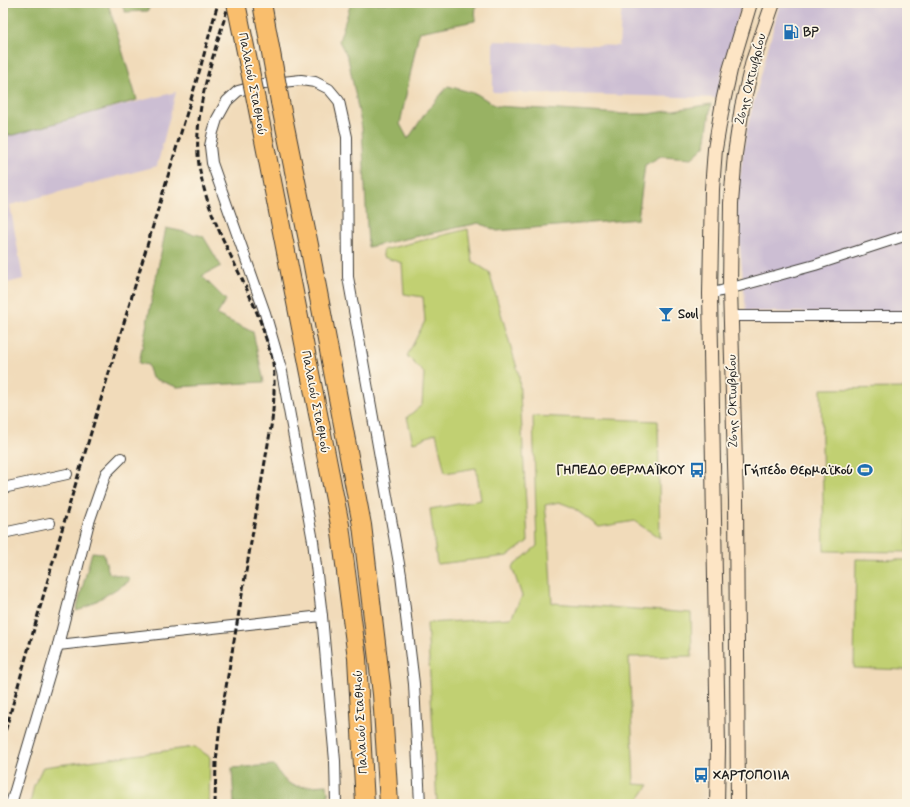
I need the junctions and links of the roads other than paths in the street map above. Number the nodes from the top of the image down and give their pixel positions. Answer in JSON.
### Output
{"nodes":[{"id":1,"x":236,"y":3,"type":"edge"},
{"id":2,"x":262,"y":3,"type":"edge"},
{"id":3,"x":750,"y":3,"type":"edge"},
{"id":4,"x":773,"y":3,"type":"edge"},
{"id":5,"x":907,"y":235,"type":"edge"},
{"id":6,"x":730,"y":288,"type":"junction"},
{"id":7,"x":710,"y":294,"type":"junction"},
{"id":8,"x":731,"y":316,"type":"junction"},
{"id":9,"x":907,"y":316,"type":"edge"},
{"id":10,"x":121,"y":458,"type":"dead end"},
{"id":11,"x":67,"y":474,"type":"dead end"},
{"id":12,"x":3,"y":488,"type":"edge"},
{"id":13,"x":50,"y":523,"type":"dead end"},
{"id":14,"x":3,"y":533,"type":"edge"},
{"id":15,"x":322,"y":616,"type":"junction"},
{"id":16,"x":58,"y":645,"type":"junction"},
{"id":17,"x":11,"y":804,"type":"edge"},
{"id":18,"x":336,"y":804,"type":"edge"},
{"id":19,"x":365,"y":804,"type":"edge"},
{"id":20,"x":389,"y":804,"type":"edge"},
{"id":21,"x":420,"y":804,"type":"edge"},
{"id":22,"x":717,"y":804,"type":"edge"},
{"id":23,"x":738,"y":804,"type":"edge"}],
"edges":[{"from":1,"to":19,"type":"highway","name":"Παλαιού Σταθμού","bridge":true},
{"from":2,"to":20,"type":"highway","name":"Παλαιού Σταθμού","bridge":true},
{"from":3,"to":7,"type":"main road","name":"26ης Οκτωβρίου"},
{"from":4,"to":6,"type":"main road","name":"26ης Οκτωβρίου"},
{"from":5,"to":6,"type":"street"},
{"from":6,"to":7,"type":"street"},
{"from":6,"to":8,"type":"main road","name":"26ης Οκτωβρίου"},
{"from":7,"to":22,"type":"main road","name":"26ης Οκτωβρίου"},
{"from":8,"to":9,"type":"street"},
{"from":8,"to":23,"type":"main road","name":"26ης Οκτωβρίου"},
{"from":10,"to":16,"type":"street"},
{"from":11,"to":12,"type":"street"},
{"from":13,"to":14,"type":"street"},
{"from":15,"to":16,"type":"street"},
{"from":15,"to":18,"type":"street"},
{"from":15,"to":21,"type":"street"},
{"from":16,"to":17,"type":"street"}]}
